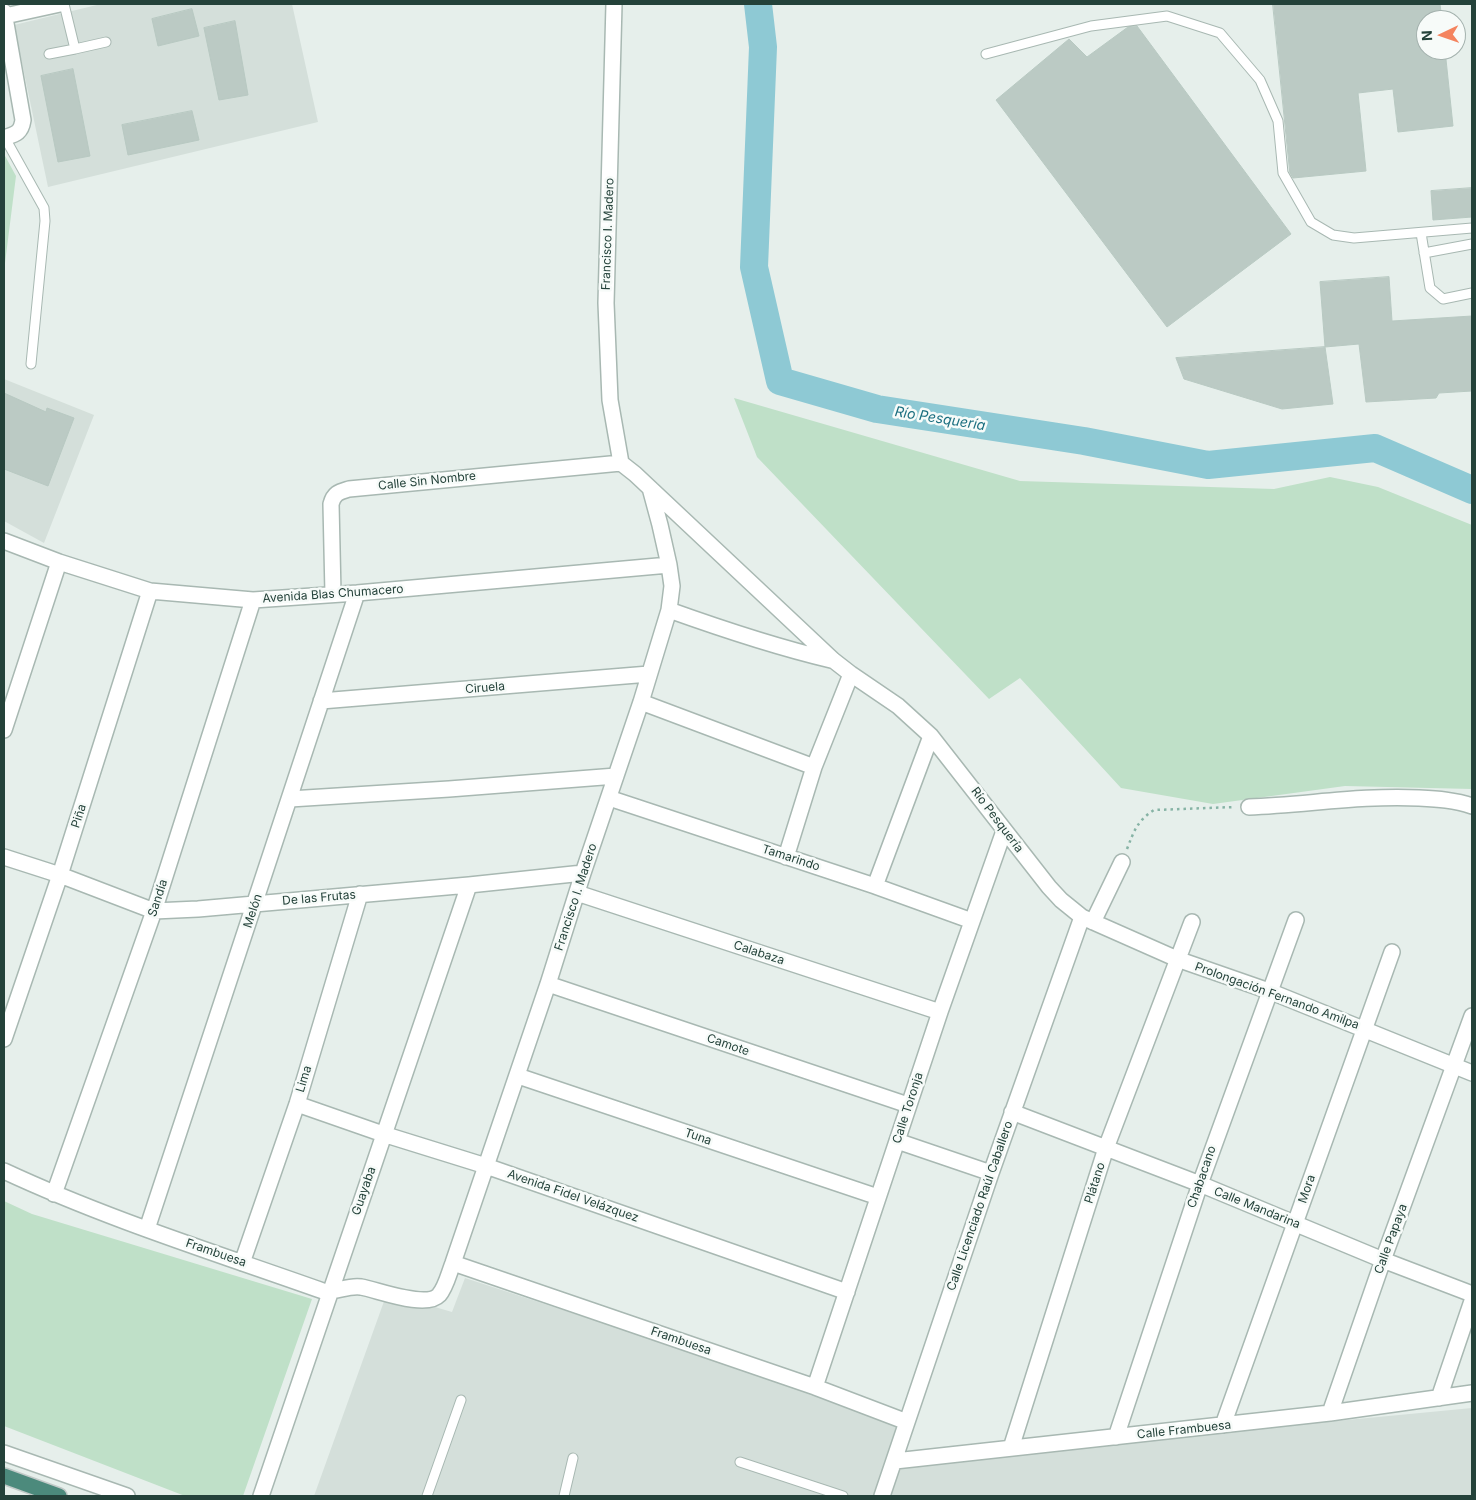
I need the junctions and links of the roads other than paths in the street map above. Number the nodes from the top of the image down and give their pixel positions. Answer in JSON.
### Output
{"nodes":[{"id":1,"x":60,"y":4,"type":"edge"},
{"id":2,"x":64,"y":4,"type":"edge"},
{"id":3,"x":614,"y":4,"type":"edge"},
{"id":4,"x":4,"y":14,"type":"edge"},
{"id":5,"x":106,"y":42,"type":"dead end"},
{"id":6,"x":75,"y":49,"type":"junction"},
{"id":7,"x":49,"y":54,"type":"dead end"},
{"id":8,"x":986,"y":54,"type":"dead end"},
{"id":9,"x":4,"y":138,"type":"edge"},
{"id":10,"x":1472,"y":228,"type":"edge"},
{"id":11,"x":1421,"y":233,"type":"junction"},
{"id":12,"x":1472,"y":244,"type":"edge"},
{"id":13,"x":1424,"y":253,"type":"junction"},
{"id":14,"x":1472,"y":293,"type":"edge"},
{"id":15,"x":31,"y":364,"type":"dead end"},
{"id":16,"x":621,"y":463,"type":"junction"},
{"id":17,"x":650,"y":488,"type":"junction"},
{"id":18,"x":4,"y":540,"type":"edge"},
{"id":19,"x":60,"y":562,"type":"junction"},
{"id":20,"x":669,"y":565,"type":"junction"},
{"id":21,"x":150,"y":591,"type":"junction"},
{"id":22,"x":357,"y":593,"type":"junction"},
{"id":23,"x":333,"y":594,"type":"junction"},
{"id":24,"x":253,"y":600,"type":"junction"},
{"id":25,"x":669,"y":610,"type":"junction"},
{"id":26,"x":833,"y":660,"type":"junction"},
{"id":27,"x":649,"y":674,"type":"junction"},
{"id":28,"x":851,"y":674,"type":"junction"},
{"id":29,"x":322,"y":701,"type":"junction"},
{"id":30,"x":641,"y":702,"type":"junction"},
{"id":31,"x":4,"y":730,"type":"edge"},
{"id":32,"x":932,"y":736,"type":"junction"},
{"id":33,"x":814,"y":767,"type":"junction"},
{"id":34,"x":616,"y":776,"type":"junction"},
{"id":35,"x":609,"y":798,"type":"junction"},
{"id":36,"x":290,"y":799,"type":"junction"},
{"id":37,"x":1472,"y":806,"type":"edge"},
{"id":38,"x":1249,"y":807,"type":"road end"},
{"id":39,"x":1004,"y":831,"type":"junction"},
{"id":40,"x":4,"y":856,"type":"edge"},
{"id":41,"x":786,"y":857,"type":"junction"},
{"id":42,"x":1122,"y":862,"type":"road end"},
{"id":43,"x":583,"y":873,"type":"junction"},
{"id":44,"x":60,"y":875,"type":"junction"},
{"id":45,"x":469,"y":885,"type":"junction"},
{"id":46,"x":875,"y":886,"type":"junction"},
{"id":47,"x":577,"y":893,"type":"junction"},
{"id":48,"x":360,"y":894,"type":"junction"},
{"id":49,"x":255,"y":903,"type":"junction"},
{"id":50,"x":154,"y":911,"type":"junction"},
{"id":51,"x":1088,"y":920,"type":"junction"},
{"id":52,"x":1296,"y":920,"type":"dead end"},
{"id":53,"x":972,"y":921,"type":"junction"},
{"id":54,"x":1192,"y":922,"type":"dead end"},
{"id":55,"x":1392,"y":952,"type":"dead end"},
{"id":56,"x":1177,"y":959,"type":"junction"},
{"id":57,"x":548,"y":984,"type":"junction"},
{"id":58,"x":1269,"y":991,"type":"junction"},
{"id":59,"x":940,"y":1012,"type":"junction"},
{"id":60,"x":1472,"y":1016,"type":"edge"},
{"id":61,"x":1364,"y":1028,"type":"junction"},
{"id":62,"x":4,"y":1039,"type":"edge"},
{"id":63,"x":1454,"y":1065,"type":"junction"},
{"id":64,"x":1472,"y":1073,"type":"edge"},
{"id":65,"x":518,"y":1076,"type":"junction"},
{"id":66,"x":297,"y":1104,"type":"junction"},
{"id":67,"x":908,"y":1106,"type":"junction"},
{"id":68,"x":1012,"y":1112,"type":"junction"},
{"id":69,"x":383,"y":1134,"type":"junction"},
{"id":70,"x":897,"y":1141,"type":"junction"},
{"id":71,"x":1106,"y":1148,"type":"junction"},
{"id":72,"x":486,"y":1166,"type":"junction"},
{"id":73,"x":4,"y":1171,"type":"edge"},
{"id":74,"x":991,"y":1173,"type":"junction"},
{"id":75,"x":1200,"y":1184,"type":"junction"},
{"id":76,"x":54,"y":1194,"type":"junction"},
{"id":77,"x":878,"y":1197,"type":"junction"},
{"id":78,"x":1295,"y":1224,"type":"junction"},
{"id":79,"x":147,"y":1229,"type":"junction"},
{"id":80,"x":1383,"y":1260,"type":"junction"},
{"id":81,"x":242,"y":1263,"type":"junction"},
{"id":82,"x":453,"y":1263,"type":"junction"},
{"id":83,"x":330,"y":1292,"type":"junction"},
{"id":84,"x":847,"y":1292,"type":"junction"},
{"id":85,"x":1472,"y":1294,"type":"edge"},
{"id":86,"x":435,"y":1299,"type":"joint"},
{"id":87,"x":1472,"y":1301,"type":"edge"},
{"id":88,"x":816,"y":1387,"type":"junction"},
{"id":89,"x":1472,"y":1393,"type":"edge"},
{"id":90,"x":1439,"y":1398,"type":"junction"},
{"id":91,"x":461,"y":1400,"type":"dead end"},
{"id":92,"x":1330,"y":1413,"type":"junction"},
{"id":93,"x":907,"y":1422,"type":"junction"},
{"id":94,"x":1223,"y":1425,"type":"junction"},
{"id":95,"x":1116,"y":1437,"type":"junction"},
{"id":96,"x":1011,"y":1448,"type":"junction"},
{"id":97,"x":4,"y":1453,"type":"edge"},
{"id":98,"x":572,"y":1458,"type":"dead end"},
{"id":99,"x":895,"y":1461,"type":"junction"},
{"id":100,"x":740,"y":1462,"type":"dead end"},
{"id":101,"x":4,"y":1476,"type":"edge"},
{"id":102,"x":59,"y":1496,"type":"edge"},
{"id":103,"x":127,"y":1496,"type":"edge"},
{"id":104,"x":261,"y":1496,"type":"edge"},
{"id":105,"x":427,"y":1496,"type":"edge"},
{"id":106,"x":564,"y":1496,"type":"edge"},
{"id":107,"x":842,"y":1496,"type":"edge"},
{"id":108,"x":882,"y":1496,"type":"edge"}],
"edges":[{"from":1,"to":4,"type":"street"},
{"from":2,"to":6,"type":"lane"},
{"from":3,"to":16,"type":"street","name":"Francisco I. Madero"},
{"from":4,"to":9,"type":"street"},
{"from":5,"to":6,"type":"lane"},
{"from":6,"to":7,"type":"lane"},
{"from":8,"to":11,"type":"lane"},
{"from":9,"to":15,"type":"lane"},
{"from":10,"to":11,"type":"lane"},
{"from":11,"to":13,"type":"lane"},
{"from":12,"to":13,"type":"lane"},
{"from":13,"to":14,"type":"lane"},
{"from":16,"to":17,"type":"street","name":"Río Pesquería"},
{"from":16,"to":23,"type":"street","name":"Calle Sin Nombre"},
{"from":17,"to":20,"type":"street","name":"Francisco I. Madero"},
{"from":17,"to":26,"type":"street","name":"Río Pesquería"},
{"from":18,"to":19,"type":"street","name":"Avenida Blas Chumacero"},
{"from":19,"to":21,"type":"street","name":"Avenida Blas Chumacero"},
{"from":19,"to":31,"type":"street"},
{"from":20,"to":22,"type":"street","name":"Avenida Blas Chumacero"},
{"from":20,"to":25,"type":"street","name":"Francisco I. Madero"},
{"from":21,"to":24,"type":"street","name":"Avenida Blas Chumacero"},
{"from":21,"to":44,"type":"street","name":"Piña"},
{"from":22,"to":23,"type":"street","name":"Avenida Blas Chumacero"},
{"from":22,"to":29,"type":"street","name":"Melón"},
{"from":23,"to":24,"type":"street","name":"Avenida Blas Chumacero"},
{"from":24,"to":50,"type":"street","name":"Sandía"},
{"from":25,"to":26,"type":"street"},
{"from":25,"to":27,"type":"street","name":"Francisco I. Madero"},
{"from":26,"to":28,"type":"street","name":"Río Pesquería"},
{"from":27,"to":29,"type":"street","name":"Ciruela"},
{"from":27,"to":30,"type":"street","name":"Francisco I. Madero"},
{"from":28,"to":32,"type":"street","name":"Río Pesquería"},
{"from":28,"to":33,"type":"street"},
{"from":29,"to":36,"type":"street","name":"Melón"},
{"from":30,"to":33,"type":"street"},
{"from":30,"to":34,"type":"street","name":"Francisco I. Madero"},
{"from":32,"to":39,"type":"street","name":"Río Pesquería"},
{"from":32,"to":46,"type":"street"},
{"from":33,"to":41,"type":"street"},
{"from":34,"to":35,"type":"street","name":"Francisco I. Madero"},
{"from":34,"to":36,"type":"street"},
{"from":35,"to":41,"type":"street","name":"Tamarindo"},
{"from":35,"to":43,"type":"street","name":"Francisco I. Madero"},
{"from":36,"to":49,"type":"street","name":"Melón"},
{"from":37,"to":38,"type":"street"},
{"from":39,"to":51,"type":"street","name":"Río Pesquería"},
{"from":39,"to":53,"type":"street","name":"Calle Toronja"},
{"from":40,"to":44,"type":"street","name":"De las Frutas"},
{"from":41,"to":46,"type":"street","name":"Tamarindo"},
{"from":42,"to":51,"type":"street","name":"Calle Licenciado Raúl Caballero"},
{"from":43,"to":45,"type":"street","name":"De las Frutas"},
{"from":43,"to":47,"type":"street","name":"Francisco I. Madero"},
{"from":44,"to":50,"type":"street","name":"De las Frutas"},
{"from":44,"to":62,"type":"street","name":"Piña"},
{"from":45,"to":48,"type":"street","name":"De las Frutas"},
{"from":45,"to":69,"type":"street","name":"Guayaba"},
{"from":46,"to":53,"type":"street","name":"Tamarindo"},
{"from":47,"to":57,"type":"street","name":"Francisco I. Madero"},
{"from":47,"to":59,"type":"street","name":"Calabaza"},
{"from":48,"to":49,"type":"street","name":"De las Frutas"},
{"from":48,"to":66,"type":"street","name":"Lima"},
{"from":49,"to":50,"type":"street","name":"De las Frutas"},
{"from":49,"to":79,"type":"street","name":"Melón"},
{"from":50,"to":76,"type":"street","name":"Sandía"},
{"from":51,"to":56,"type":"street","name":"Prolongación Fernando Amilpa"},
{"from":51,"to":68,"type":"street","name":"Calle Licenciado Raúl Caballero"},
{"from":52,"to":58,"type":"street","name":"Chabacano"},
{"from":53,"to":59,"type":"street","name":"Calle Toronja"},
{"from":54,"to":56,"type":"street","name":"Plátano"},
{"from":55,"to":61,"type":"street","name":"Mora"},
{"from":56,"to":58,"type":"street","name":"Prolongación Fernando Amilpa"},
{"from":56,"to":71,"type":"street","name":"Plátano"},
{"from":57,"to":65,"type":"street","name":"Francisco I. Madero"},
{"from":57,"to":67,"type":"street","name":"Camote"},
{"from":58,"to":61,"type":"street","name":"Prolongación Fernando Amilpa"},
{"from":58,"to":75,"type":"street","name":"Chabacano"},
{"from":59,"to":67,"type":"street","name":"Calle Toronja"},
{"from":60,"to":63,"type":"street","name":"Calle Papaya"},
{"from":61,"to":63,"type":"street","name":"Prolongación Fernando Amilpa"},
{"from":61,"to":78,"type":"street","name":"Mora"},
{"from":63,"to":64,"type":"street","name":"Prolongación Fernando Amilpa"},
{"from":63,"to":80,"type":"street","name":"Calle Papaya"},
{"from":65,"to":72,"type":"street","name":"Francisco I. Madero"},
{"from":65,"to":77,"type":"street","name":"Tuna"},
{"from":66,"to":69,"type":"street","name":"Avenida Fidel Velázquez"},
{"from":66,"to":81,"type":"street","name":"Lima"},
{"from":67,"to":70,"type":"street","name":"Calle Toronja"},
{"from":68,"to":71,"type":"street","name":"Calle Mandarina"},
{"from":68,"to":74,"type":"street","name":"Calle Licenciado Raúl Caballero"},
{"from":69,"to":72,"type":"street","name":"Avenida Fidel Velázquez"},
{"from":69,"to":83,"type":"street","name":"Guayaba"},
{"from":70,"to":74,"type":"street"},
{"from":70,"to":77,"type":"street","name":"Calle Toronja"},
{"from":71,"to":75,"type":"street","name":"Calle Mandarina"},
{"from":71,"to":96,"type":"street","name":"Plátano"},
{"from":72,"to":82,"type":"street","name":"Francisco I. Madero"},
{"from":72,"to":84,"type":"street","name":"Avenida Fidel Velázquez"},
{"from":73,"to":76,"type":"street","name":"Frambuesa"},
{"from":74,"to":93,"type":"street","name":"Calle Licenciado Raúl Caballero"},
{"from":75,"to":78,"type":"street","name":"Calle Mandarina"},
{"from":75,"to":95,"type":"street","name":"Chabacano"},
{"from":76,"to":79,"type":"street","name":"Frambuesa"},
{"from":77,"to":84,"type":"street","name":"Calle Toronja"},
{"from":78,"to":80,"type":"street","name":"Calle Mandarina"},
{"from":78,"to":94,"type":"street","name":"Mora"},
{"from":79,"to":81,"type":"street","name":"Frambuesa"},
{"from":80,"to":85,"type":"street","name":"Calle Mandarina"},
{"from":80,"to":92,"type":"street","name":"Calle Papaya"},
{"from":81,"to":83,"type":"street","name":"Frambuesa"},
{"from":82,"to":86,"type":"street","name":"Francisco I. Madero"},
{"from":82,"to":88,"type":"street","name":"Frambuesa"},
{"from":83,"to":86,"type":"street","name":"Frambuesa"},
{"from":83,"to":104,"type":"street","name":"Guayaba"},
{"from":84,"to":88,"type":"street","name":"Calle Toronja"},
{"from":87,"to":90,"type":"street"},
{"from":88,"to":93,"type":"street","name":"Frambuesa"},
{"from":89,"to":90,"type":"street","name":"Calle Frambuesa"},
{"from":90,"to":92,"type":"street","name":"Calle Frambuesa"},
{"from":91,"to":105,"type":"lane"},
{"from":92,"to":94,"type":"street","name":"Calle Frambuesa"},
{"from":93,"to":99,"type":"street","name":"Calle Licenciado Raúl Caballero"},
{"from":94,"to":95,"type":"street","name":"Calle Frambuesa"},
{"from":95,"to":96,"type":"street","name":"Calle Frambuesa"},
{"from":96,"to":99,"type":"street","name":"Calle Frambuesa"},
{"from":97,"to":103,"type":"street"},
{"from":98,"to":106,"type":"lane"},
{"from":99,"to":108,"type":"street","name":"Calle Licenciado Raúl Caballero"},
{"from":100,"to":107,"type":"lane"},
{"from":101,"to":102,"type":"highway"}]}
